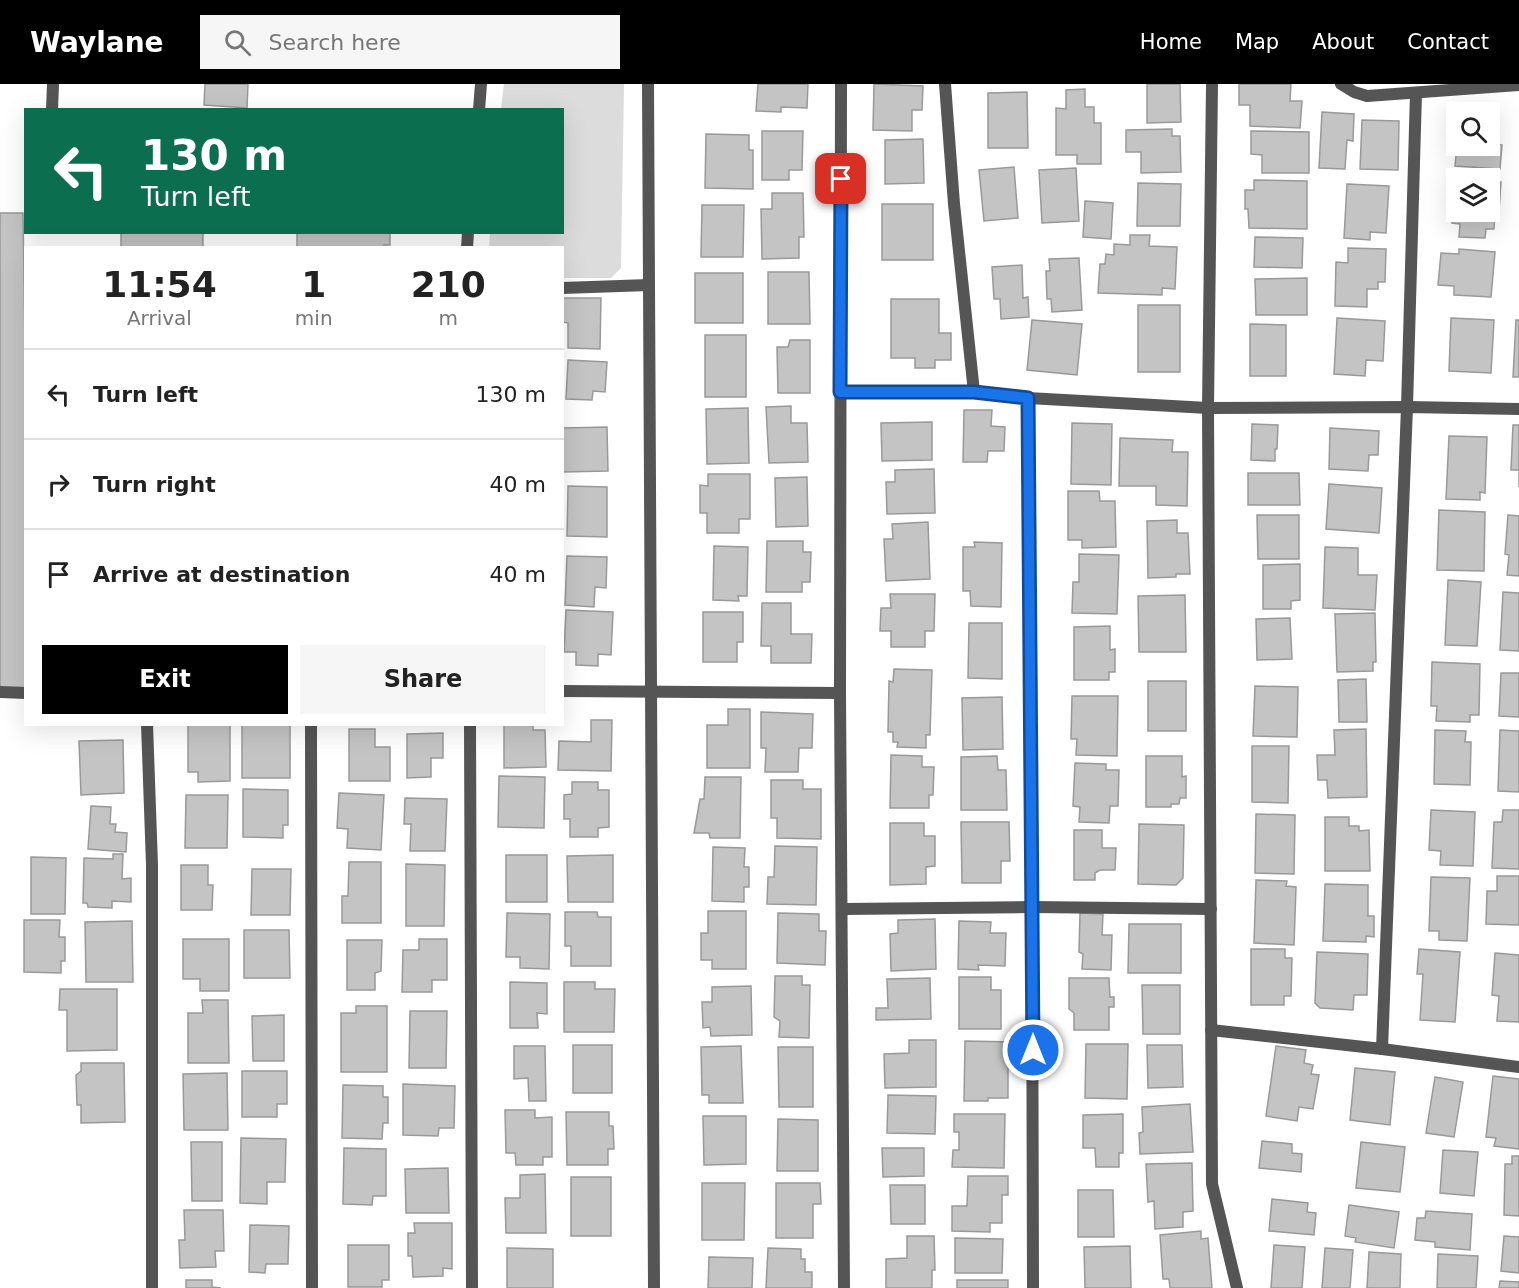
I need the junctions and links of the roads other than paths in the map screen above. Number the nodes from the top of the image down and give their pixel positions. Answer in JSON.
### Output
{"nodes":[{"id":1,"x":53,"y":84,"type":"edge"},
{"id":2,"x":481,"y":84,"type":"edge"},
{"id":3,"x":648,"y":84,"type":"edge"},
{"id":4,"x":841,"y":84,"type":"edge"},
{"id":5,"x":945,"y":84,"type":"edge"},
{"id":6,"x":1212,"y":84,"type":"edge"},
{"id":7,"x":1341,"y":84,"type":"edge"},
{"id":8,"x":1519,"y":85,"type":"edge"},
{"id":9,"x":1416,"y":93,"type":"junction"},
{"id":10,"x":52,"y":108,"type":"edge"},
{"id":11,"x":479,"y":108,"type":"edge"},
{"id":12,"x":649,"y":285,"type":"junction"},
{"id":13,"x":564,"y":288,"type":"edge"},
{"id":14,"x":840,"y":392,"type":"junction"},
{"id":15,"x":974,"y":392,"type":"junction"},
{"id":16,"x":1028,"y":398,"type":"junction"},
{"id":17,"x":1407,"y":407,"type":"junction"},
{"id":18,"x":1208,"y":408,"type":"junction"},
{"id":19,"x":1519,"y":409,"type":"edge"},
{"id":20,"x":564,"y":690,"type":"edge"},
{"id":21,"x":0,"y":692,"type":"edge"},
{"id":22,"x":651,"y":692,"type":"junction"},
{"id":23,"x":24,"y":693,"type":"edge"},
{"id":24,"x":840,"y":693,"type":"junction"},
{"id":25,"x":147,"y":726,"type":"edge"},
{"id":26,"x":311,"y":726,"type":"edge"},
{"id":27,"x":470,"y":726,"type":"edge"},
{"id":28,"x":1032,"y":907,"type":"junction"},
{"id":29,"x":843,"y":909,"type":"junction"},
{"id":30,"x":1211,"y":909,"type":"junction"},
{"id":31,"x":1211,"y":1030,"type":"junction"},
{"id":32,"x":1382,"y":1049,"type":"junction"},
{"id":33,"x":1519,"y":1067,"type":"edge"},
{"id":34,"x":152,"y":1288,"type":"edge"},
{"id":35,"x":312,"y":1288,"type":"edge"},
{"id":36,"x":472,"y":1288,"type":"edge"},
{"id":37,"x":654,"y":1288,"type":"edge"},
{"id":38,"x":844,"y":1288,"type":"edge"},
{"id":39,"x":1033,"y":1288,"type":"edge"},
{"id":40,"x":1237,"y":1288,"type":"edge"}],
"edges":[{"from":1,"to":10,"type":"street"},
{"from":2,"to":11,"type":"street"},
{"from":3,"to":12,"type":"street"},
{"from":4,"to":14,"type":"street"},
{"from":5,"to":15,"type":"street"},
{"from":6,"to":18,"type":"street"},
{"from":7,"to":9,"type":"street"},
{"from":8,"to":9,"type":"street"},
{"from":9,"to":17,"type":"street"},
{"from":12,"to":13,"type":"street"},
{"from":12,"to":22,"type":"street"},
{"from":14,"to":15,"type":"street"},
{"from":14,"to":24,"type":"street"},
{"from":15,"to":16,"type":"street"},
{"from":16,"to":18,"type":"street"},
{"from":16,"to":28,"type":"street"},
{"from":17,"to":18,"type":"street"},
{"from":17,"to":19,"type":"street"},
{"from":17,"to":32,"type":"street"},
{"from":18,"to":30,"type":"street"},
{"from":20,"to":22,"type":"street"},
{"from":21,"to":23,"type":"street"},
{"from":22,"to":24,"type":"street"},
{"from":22,"to":37,"type":"street"},
{"from":24,"to":29,"type":"street"},
{"from":25,"to":34,"type":"street"},
{"from":26,"to":35,"type":"street"},
{"from":27,"to":36,"type":"street"},
{"from":28,"to":29,"type":"street"},
{"from":28,"to":30,"type":"street"},
{"from":28,"to":39,"type":"street"},
{"from":29,"to":38,"type":"street"},
{"from":30,"to":31,"type":"street"},
{"from":31,"to":32,"type":"street"},
{"from":31,"to":40,"type":"street"},
{"from":32,"to":33,"type":"street"}]}
